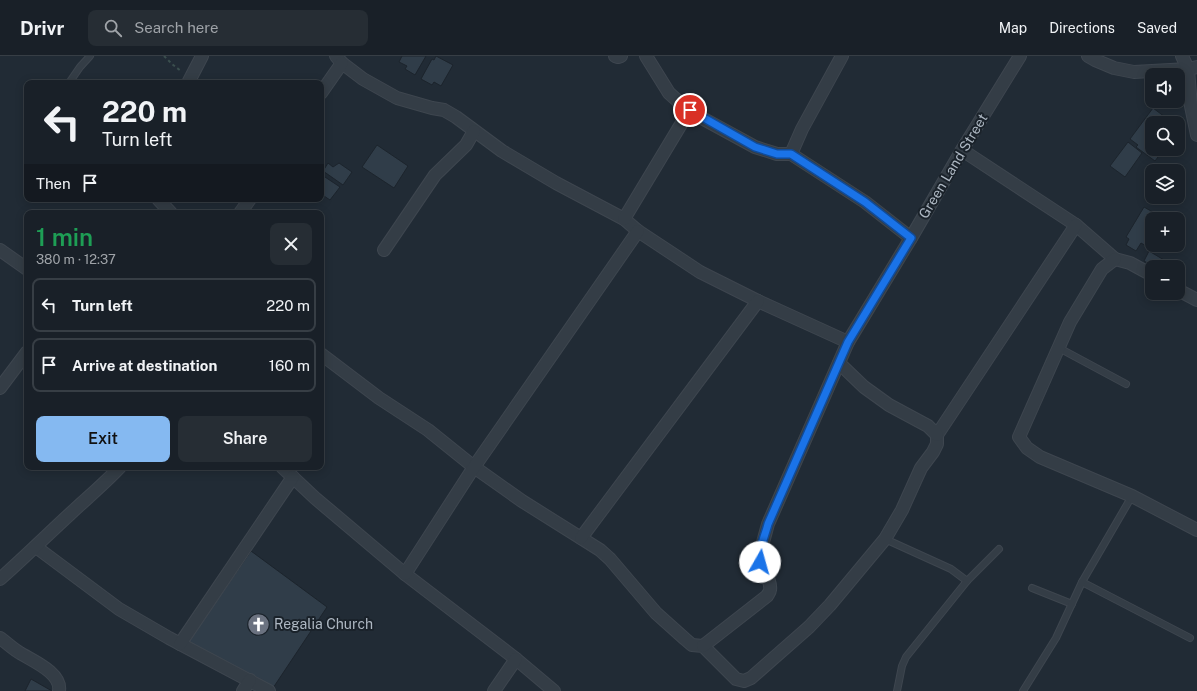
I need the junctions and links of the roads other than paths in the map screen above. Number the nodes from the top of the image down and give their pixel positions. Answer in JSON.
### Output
{"nodes":[{"id":1,"x":90,"y":56,"type":"edge"},
{"id":2,"x":202,"y":56,"type":"edge"},
{"id":3,"x":615,"y":56,"type":"edge"},
{"id":4,"x":621,"y":56,"type":"edge"},
{"id":5,"x":646,"y":56,"type":"edge"},
{"id":6,"x":842,"y":56,"type":"edge"},
{"id":7,"x":1020,"y":56,"type":"edge"},
{"id":8,"x":1088,"y":56,"type":"edge"},
{"id":9,"x":1182,"y":56,"type":"edge"},
{"id":10,"x":339,"y":59,"type":"edge"},
{"id":11,"x":1192,"y":68,"type":"edge"},
{"id":12,"x":71,"y":80,"type":"edge"},
{"id":13,"x":189,"y":80,"type":"edge"},
{"id":14,"x":324,"y":87,"type":"edge"},
{"id":15,"x":690,"y":110,"type":"junction"},
{"id":16,"x":474,"y":132,"type":"junction"},
{"id":17,"x":1197,"y":135,"type":"edge"},
{"id":18,"x":962,"y":150,"type":"junction"},
{"id":19,"x":791,"y":154,"type":"junction"},
{"id":20,"x":161,"y":202,"type":"edge"},
{"id":21,"x":168,"y":210,"type":"edge"},
{"id":22,"x":624,"y":219,"type":"junction"},
{"id":23,"x":1076,"y":225,"type":"junction"},
{"id":24,"x":638,"y":231,"type":"junction"},
{"id":25,"x":911,"y":238,"type":"junction"},
{"id":26,"x":0,"y":250,"type":"edge"},
{"id":27,"x":384,"y":250,"type":"dead end"},
{"id":28,"x":1115,"y":258,"type":"junction"},
{"id":29,"x":24,"y":267,"type":"edge"},
{"id":30,"x":1145,"y":271,"type":"edge"},
{"id":31,"x":1185,"y":294,"type":"edge"},
{"id":32,"x":1197,"y":300,"type":"edge"},
{"id":33,"x":758,"y":301,"type":"junction"},
{"id":34,"x":848,"y":342,"type":"junction"},
{"id":35,"x":1059,"y":348,"type":"junction"},
{"id":36,"x":24,"y":356,"type":"edge"},
{"id":37,"x":324,"y":356,"type":"edge"},
{"id":38,"x":838,"y":363,"type":"junction"},
{"id":39,"x":1126,"y":384,"type":"dead end"},
{"id":40,"x":0,"y":388,"type":"edge"},
{"id":41,"x":937,"y":435,"type":"junction"},
{"id":42,"x":474,"y":467,"type":"junction"},
{"id":43,"x":117,"y":470,"type":"edge"},
{"id":44,"x":285,"y":470,"type":"edge"},
{"id":45,"x":293,"y":477,"type":"junction"},
{"id":46,"x":1132,"y":496,"type":"junction"},
{"id":47,"x":1197,"y":530,"type":"edge"},
{"id":48,"x":581,"y":538,"type":"junction"},
{"id":49,"x":885,"y":539,"type":"junction"},
{"id":50,"x":36,"y":547,"type":"junction"},
{"id":51,"x":999,"y":549,"type":"dead end"},
{"id":52,"x":406,"y":574,"type":"junction"},
{"id":53,"x":0,"y":579,"type":"edge"},
{"id":54,"x":967,"y":581,"type":"junction"},
{"id":55,"x":1082,"y":582,"type":"junction"},
{"id":56,"x":1032,"y":588,"type":"dead end"},
{"id":57,"x":1072,"y":604,"type":"junction"},
{"id":58,"x":0,"y":638,"type":"edge"},
{"id":59,"x":1190,"y":638,"type":"dead end"},
{"id":60,"x":180,"y":644,"type":"junction"},
{"id":61,"x":703,"y":646,"type":"junction"},
{"id":62,"x":516,"y":659,"type":"junction"},
{"id":63,"x":250,"y":680,"type":"junction"},
{"id":64,"x":60,"y":691,"type":"edge"},
{"id":65,"x":243,"y":691,"type":"edge"},
{"id":66,"x":269,"y":691,"type":"edge"},
{"id":67,"x":494,"y":691,"type":"edge"},
{"id":68,"x":554,"y":691,"type":"edge"},
{"id":69,"x":898,"y":691,"type":"edge"},
{"id":70,"x":1023,"y":691,"type":"edge"}],
"edges":[{"from":1,"to":12,"type":"lane"},
{"from":2,"to":13,"type":"street"},
{"from":3,"to":4,"type":"street"},
{"from":5,"to":15,"type":"street"},
{"from":6,"to":19,"type":"street"},
{"from":7,"to":18,"type":"street","name":"Green Land Street"},
{"from":8,"to":11,"type":"street"},
{"from":9,"to":11,"type":"street"},
{"from":10,"to":14,"type":"street"},
{"from":10,"to":16,"type":"street"},
{"from":11,"to":17,"type":"street"},
{"from":15,"to":19,"type":"street"},
{"from":15,"to":22,"type":"street"},
{"from":16,"to":22,"type":"street"},
{"from":16,"to":27,"type":"street"},
{"from":18,"to":23,"type":"street"},
{"from":18,"to":25,"type":"street","name":"Green Land Street"},
{"from":19,"to":25,"type":"street"},
{"from":20,"to":21,"type":"street"},
{"from":22,"to":24,"type":"street"},
{"from":23,"to":28,"type":"street"},
{"from":23,"to":41,"type":"street"},
{"from":24,"to":33,"type":"street"},
{"from":24,"to":42,"type":"street"},
{"from":25,"to":34,"type":"street","name":"Green Land Street"},
{"from":26,"to":29,"type":"street"},
{"from":28,"to":30,"type":"street"},
{"from":28,"to":35,"type":"street"},
{"from":31,"to":32,"type":"street"},
{"from":33,"to":34,"type":"street"},
{"from":33,"to":48,"type":"street"},
{"from":34,"to":38,"type":"street","name":"Green Land Street"},
{"from":35,"to":39,"type":"lane"},
{"from":35,"to":46,"type":"street"},
{"from":36,"to":40,"type":"street"},
{"from":37,"to":42,"type":"street"},
{"from":38,"to":41,"type":"street"},
{"from":38,"to":61,"type":"street","name":"Green Land Street"},
{"from":41,"to":49,"type":"street"},
{"from":42,"to":48,"type":"street"},
{"from":42,"to":52,"type":"street"},
{"from":43,"to":50,"type":"street"},
{"from":44,"to":45,"type":"street"},
{"from":45,"to":52,"type":"street"},
{"from":45,"to":60,"type":"street"},
{"from":46,"to":47,"type":"street"},
{"from":46,"to":55,"type":"lane"},
{"from":48,"to":61,"type":"street"},
{"from":49,"to":54,"type":"lane"},
{"from":49,"to":61,"type":"street"},
{"from":50,"to":53,"type":"street"},
{"from":50,"to":60,"type":"street"},
{"from":51,"to":54,"type":"lane"},
{"from":52,"to":62,"type":"street"},
{"from":54,"to":69,"type":"lane"},
{"from":55,"to":57,"type":"lane"},
{"from":55,"to":59,"type":"lane"},
{"from":56,"to":57,"type":"lane"},
{"from":57,"to":70,"type":"lane"},
{"from":58,"to":64,"type":"street"},
{"from":60,"to":63,"type":"street"},
{"from":62,"to":67,"type":"street"},
{"from":62,"to":68,"type":"street"},
{"from":63,"to":65,"type":"street"},
{"from":63,"to":66,"type":"street"}]}
